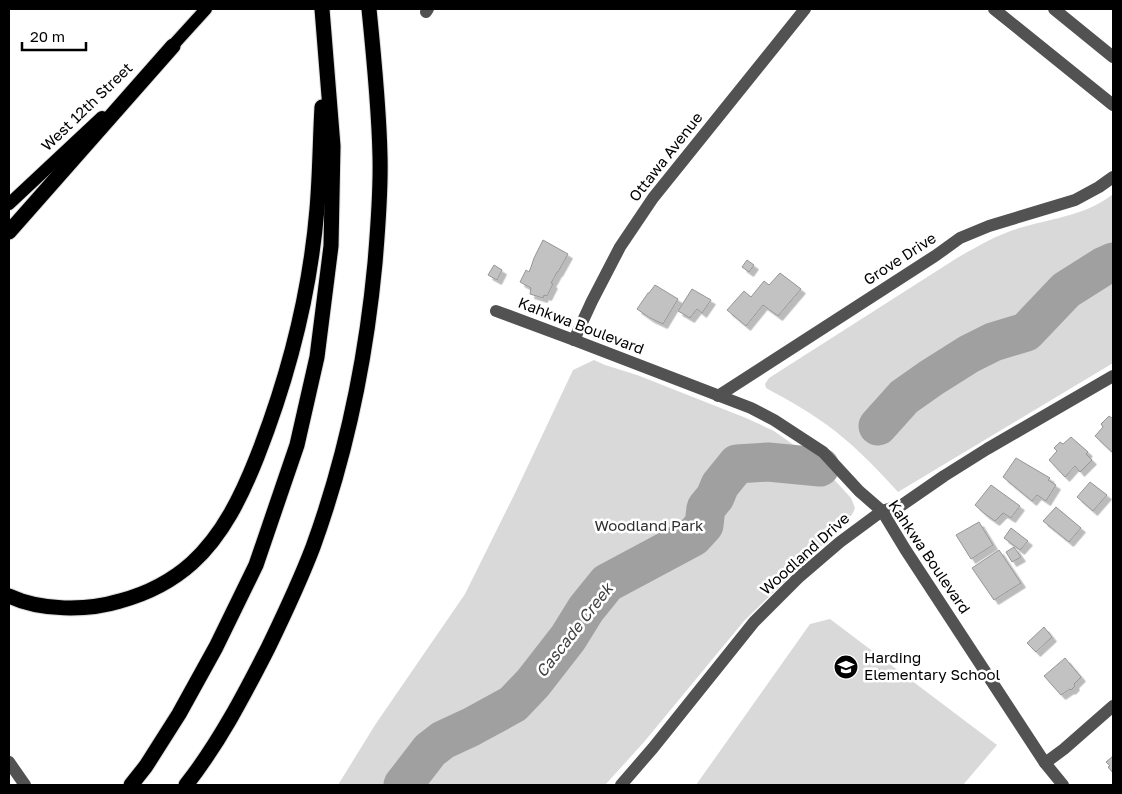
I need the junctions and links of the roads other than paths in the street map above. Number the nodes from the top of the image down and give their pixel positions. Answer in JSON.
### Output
{"nodes":[{"id":1,"x":206,"y":9,"type":"edge"},
{"id":2,"x":322,"y":9,"type":"edge"},
{"id":3,"x":368,"y":9,"type":"edge"},
{"id":4,"x":806,"y":9,"type":"edge"},
{"id":5,"x":994,"y":9,"type":"edge"},
{"id":6,"x":1054,"y":9,"type":"edge"},
{"id":7,"x":324,"y":35,"type":"junction"},
{"id":8,"x":173,"y":46,"type":"junction"},
{"id":9,"x":1113,"y":57,"type":"edge"},
{"id":10,"x":1113,"y":104,"type":"edge"},
{"id":11,"x":1113,"y":177,"type":"edge"},
{"id":12,"x":9,"y":204,"type":"edge"},
{"id":13,"x":9,"y":232,"type":"edge"},
{"id":14,"x":496,"y":312,"type":"dead end"},
{"id":15,"x":574,"y":340,"type":"junction"},
{"id":16,"x":1113,"y":376,"type":"edge"},
{"id":17,"x":718,"y":396,"type":"junction"},
{"id":18,"x":882,"y":511,"type":"junction"},
{"id":19,"x":9,"y":596,"type":"edge"},
{"id":20,"x":1113,"y":706,"type":"edge"},
{"id":21,"x":9,"y":762,"type":"edge"},
{"id":22,"x":1045,"y":763,"type":"junction"},
{"id":23,"x":25,"y":785,"type":"edge"},
{"id":24,"x":131,"y":785,"type":"edge"},
{"id":25,"x":186,"y":785,"type":"edge"},
{"id":26,"x":621,"y":785,"type":"edge"},
{"id":27,"x":1063,"y":785,"type":"edge"}],
"edges":[{"from":1,"to":8,"type":"main road","name":"West 12th Street"},
{"from":2,"to":7,"type":"highway"},
{"from":3,"to":25,"type":"highway"},
{"from":4,"to":15,"type":"street","name":"Ottawa Avenue"},
{"from":5,"to":10,"type":"street"},
{"from":6,"to":9,"type":"street"},
{"from":7,"to":19,"type":"highway"},
{"from":7,"to":24,"type":"highway"},
{"from":8,"to":12,"type":"main road","name":"West 12th Street"},
{"from":8,"to":13,"type":"highway"},
{"from":11,"to":17,"type":"street","name":"Grove Drive"},
{"from":14,"to":15,"type":"street","name":"Kahkwa Boulevard"},
{"from":15,"to":17,"type":"street","name":"Kahkwa Boulevard"},
{"from":16,"to":18,"type":"street","name":"Woodland Drive"},
{"from":17,"to":18,"type":"street","name":"Kahkwa Boulevard"},
{"from":18,"to":22,"type":"street","name":"Kahkwa Boulevard"},
{"from":18,"to":26,"type":"street","name":"Woodland Drive"},
{"from":20,"to":22,"type":"street"},
{"from":21,"to":23,"type":"street"},
{"from":22,"to":27,"type":"street","name":"Kahkwa Boulevard"}]}
